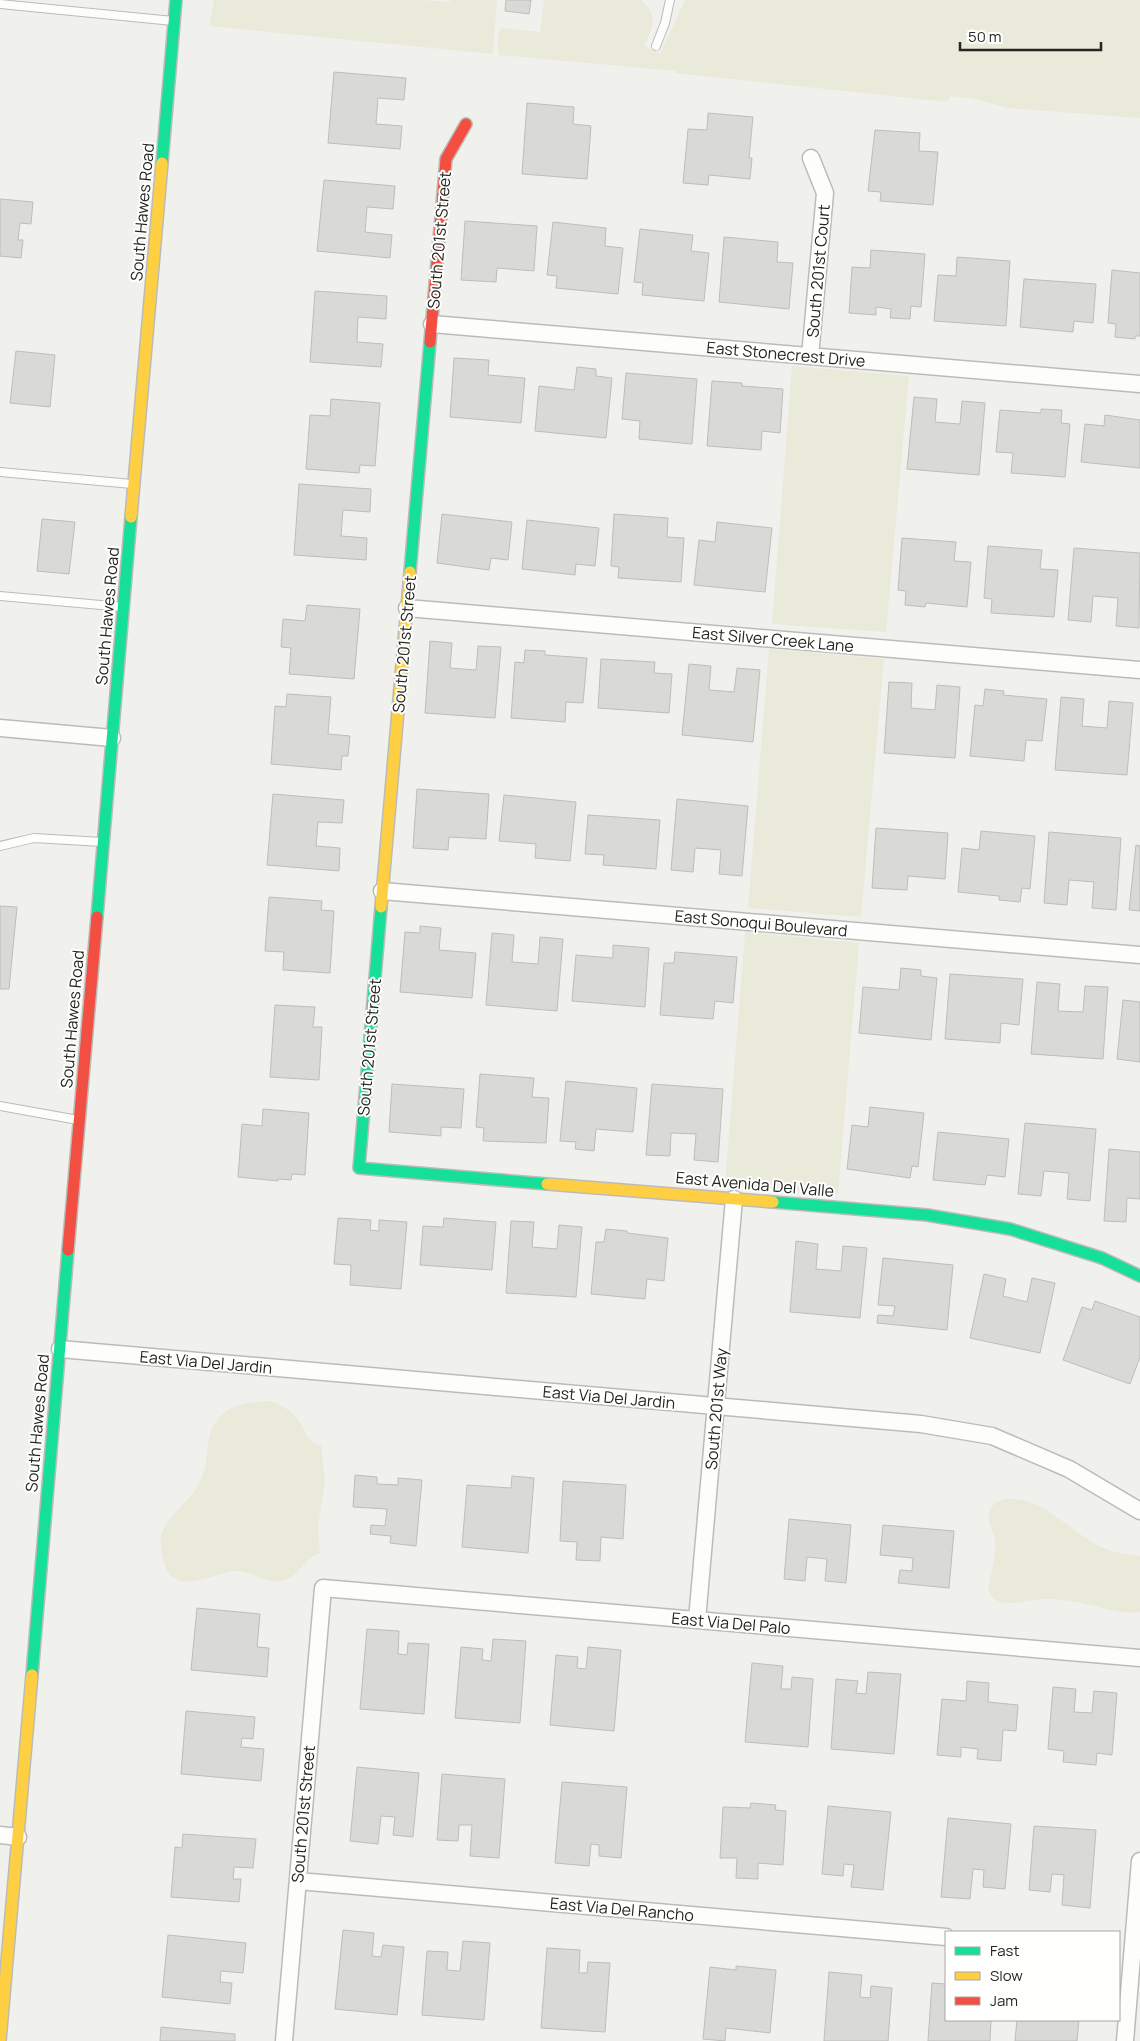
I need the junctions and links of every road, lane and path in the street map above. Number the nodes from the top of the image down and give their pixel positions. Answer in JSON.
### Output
{"nodes":[{"id":1,"x":176,"y":0,"type":"edge"},
{"id":2,"x":670,"y":0,"type":"edge"},
{"id":3,"x":0,"y":4,"type":"edge"},
{"id":4,"x":174,"y":21,"type":"junction"},
{"id":5,"x":656,"y":46,"type":"dead end"},
{"id":6,"x":466,"y":124,"type":"dead end"},
{"id":7,"x":811,"y":158,"type":"dead end"},
{"id":8,"x":432,"y":324,"type":"junction"},
{"id":9,"x":810,"y":356,"type":"junction"},
{"id":10,"x":1140,"y":384,"type":"edge"},
{"id":11,"x":0,"y":472,"type":"edge"},
{"id":12,"x":134,"y":484,"type":"junction"},
{"id":13,"x":0,"y":596,"type":"edge"},
{"id":14,"x":124,"y":607,"type":"junction"},
{"id":15,"x":407,"y":608,"type":"junction"},
{"id":16,"x":1140,"y":670,"type":"edge"},
{"id":17,"x":0,"y":728,"type":"edge"},
{"id":18,"x":112,"y":738,"type":"junction"},
{"id":19,"x":103,"y":842,"type":"junction"},
{"id":20,"x":0,"y":846,"type":"edge"},
{"id":21,"x":382,"y":891,"type":"junction"},
{"id":22,"x":1140,"y":955,"type":"edge"},
{"id":23,"x":0,"y":1106,"type":"edge"},
{"id":24,"x":80,"y":1120,"type":"junction"},
{"id":25,"x":359,"y":1168,"type":"joint"},
{"id":26,"x":734,"y":1199,"type":"junction"},
{"id":27,"x":1140,"y":1276,"type":"edge"},
{"id":28,"x":60,"y":1349,"type":"junction"},
{"id":29,"x":716,"y":1406,"type":"junction"},
{"id":30,"x":1140,"y":1511,"type":"edge"},
{"id":31,"x":323,"y":1588,"type":"joint"},
{"id":32,"x":697,"y":1620,"type":"junction"},
{"id":33,"x":1140,"y":1658,"type":"edge"},
{"id":34,"x":0,"y":1835,"type":"edge"},
{"id":35,"x":18,"y":1837,"type":"junction"},
{"id":36,"x":1140,"y":1861,"type":"edge"},
{"id":37,"x":298,"y":1881,"type":"junction"},
{"id":38,"x":945,"y":1937,"type":"edge"},
{"id":39,"x":1126,"y":1952,"type":"edge"},
{"id":40,"x":0,"y":2041,"type":"edge"},
{"id":41,"x":284,"y":2041,"type":"edge"},
{"id":42,"x":1125,"y":2041,"type":"edge"}],
"edges":[{"from":1,"to":4,"type":"main road","name":"South Hawes Road"},
{"from":2,"to":5,"type":"lane"},
{"from":3,"to":4,"type":"lane"},
{"from":4,"to":12,"type":"main road","name":"South Hawes Road"},
{"from":6,"to":8,"type":"main road","name":"South 201st Street"},
{"from":7,"to":9,"type":"street","name":"South 201st Court"},
{"from":8,"to":9,"type":"street","name":"East Stonecrest Drive"},
{"from":8,"to":15,"type":"main road","name":"South 201st Street"},
{"from":9,"to":10,"type":"street","name":"East Stonecrest Drive"},
{"from":11,"to":12,"type":"lane"},
{"from":12,"to":14,"type":"main road","name":"South Hawes Road"},
{"from":13,"to":14,"type":"lane"},
{"from":14,"to":18,"type":"main road","name":"South Hawes Road"},
{"from":15,"to":16,"type":"street","name":"East Silver Creek Lane"},
{"from":15,"to":21,"type":"main road","name":"South 201st Street"},
{"from":17,"to":18,"type":"street"},
{"from":18,"to":19,"type":"main road","name":"South Hawes Road"},
{"from":19,"to":20,"type":"lane"},
{"from":19,"to":24,"type":"main road","name":"South Hawes Road"},
{"from":21,"to":22,"type":"street","name":"East Sonoqui Boulevard"},
{"from":21,"to":25,"type":"main road","name":"South 201st Street"},
{"from":23,"to":24,"type":"lane"},
{"from":24,"to":28,"type":"main road","name":"South Hawes Road"},
{"from":25,"to":26,"type":"main road","name":"East Avenida Del Valle"},
{"from":26,"to":27,"type":"main road","name":"East Avenida Del Valle"},
{"from":26,"to":29,"type":"street","name":"South 201st Way"},
{"from":28,"to":29,"type":"street","name":"East Via Del Jardin"},
{"from":28,"to":35,"type":"main road","name":"South Hawes Road"},
{"from":29,"to":30,"type":"street","name":"East Via Del Jardin"},
{"from":29,"to":32,"type":"street","name":"South 201st Way"},
{"from":31,"to":32,"type":"street","name":"East Via Del Palo"},
{"from":31,"to":37,"type":"street","name":"South 201st Street"},
{"from":32,"to":33,"type":"street","name":"East Via Del Palo"},
{"from":34,"to":35,"type":"street"},
{"from":35,"to":40,"type":"main road","name":"South Hawes Road"},
{"from":36,"to":39,"type":"street"},
{"from":37,"to":38,"type":"street","name":"East Via Del Rancho"},
{"from":37,"to":41,"type":"street","name":"South 201st Street"},
{"from":39,"to":42,"type":"street"}]}
